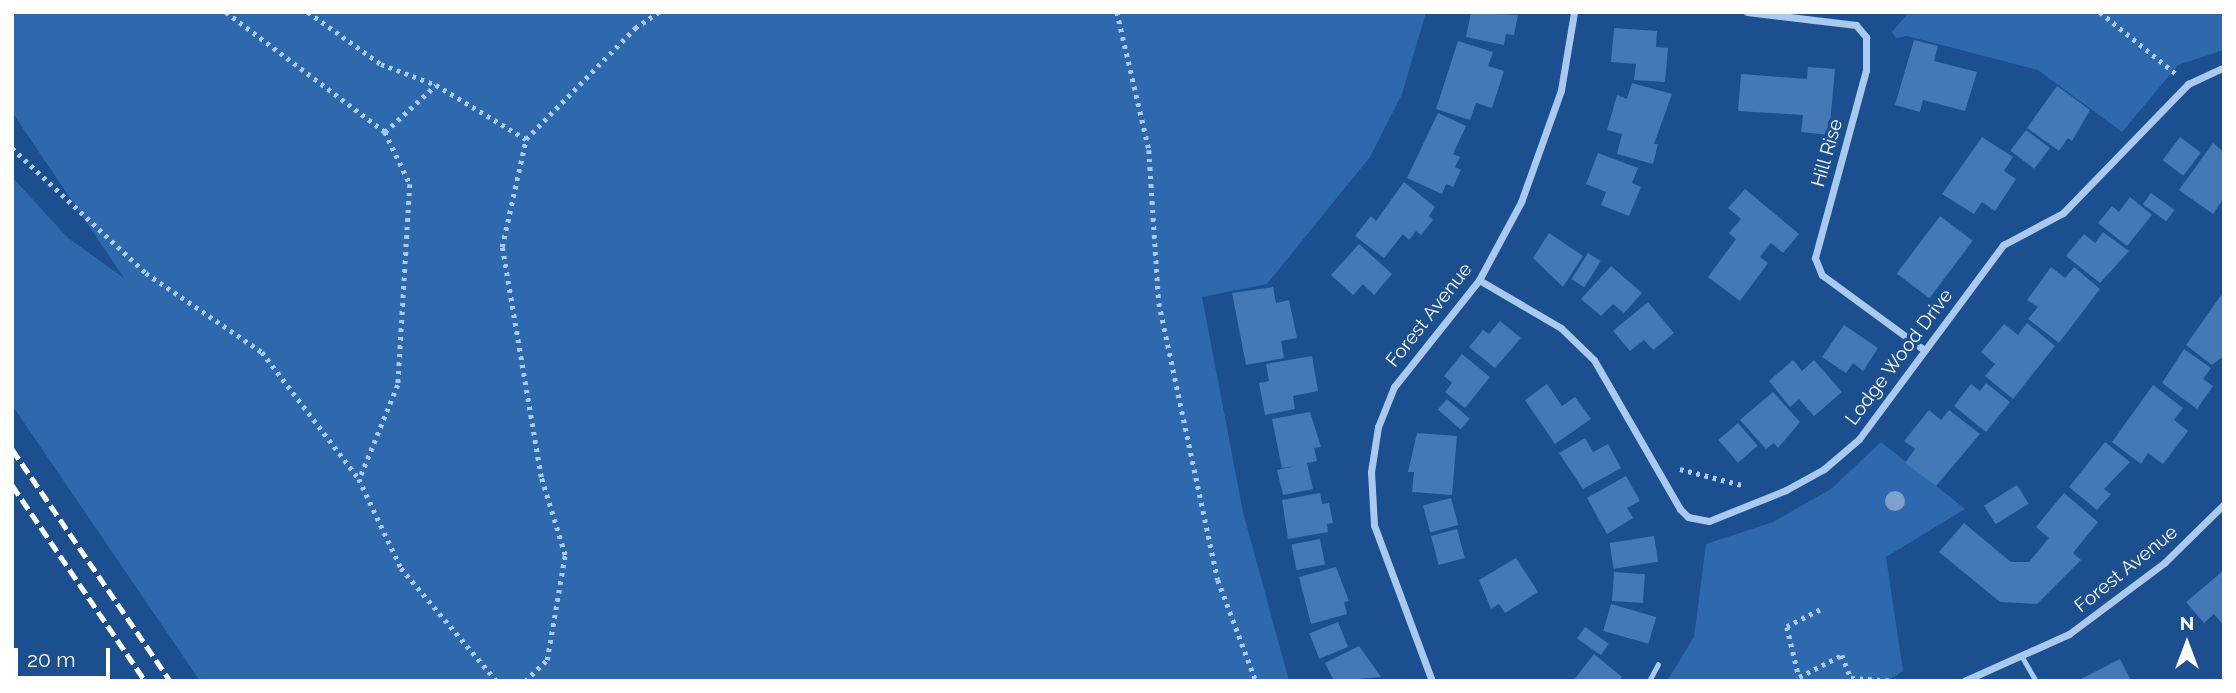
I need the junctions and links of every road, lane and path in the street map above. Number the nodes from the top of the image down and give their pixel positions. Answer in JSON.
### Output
{"nodes":[{"id":1,"x":226,"y":12,"type":"edge"},
{"id":2,"x":308,"y":12,"type":"edge"},
{"id":3,"x":659,"y":12,"type":"edge"},
{"id":4,"x":1117,"y":12,"type":"edge"},
{"id":5,"x":1574,"y":12,"type":"edge"},
{"id":6,"x":1747,"y":12,"type":"edge"},
{"id":7,"x":2100,"y":12,"type":"edge"},
{"id":8,"x":2224,"y":67,"type":"edge"},
{"id":9,"x":2188,"y":83,"type":"junction"},
{"id":10,"x":436,"y":85,"type":"junction"},
{"id":11,"x":385,"y":132,"type":"junction"},
{"id":12,"x":526,"y":139,"type":"junction"},
{"id":13,"x":12,"y":148,"type":"edge"},
{"id":14,"x":1479,"y":280,"type":"junction"},
{"id":15,"x":1924,"y":350,"type":"junction"},
{"id":16,"x":1659,"y":467,"type":"junction"},
{"id":17,"x":359,"y":479,"type":"junction"},
{"id":18,"x":1770,"y":497,"type":"junction"},
{"id":19,"x":2223,"y":506,"type":"edge"},
{"id":20,"x":1820,"y":610,"type":"dead end"},
{"id":21,"x":2022,"y":657,"type":"junction"},
{"id":22,"x":1658,"y":664,"type":"dead end"},
{"id":23,"x":497,"y":681,"type":"edge"},
{"id":24,"x":525,"y":681,"type":"edge"},
{"id":25,"x":1256,"y":681,"type":"edge"},
{"id":26,"x":1432,"y":681,"type":"edge"},
{"id":27,"x":1649,"y":681,"type":"edge"},
{"id":28,"x":1897,"y":681,"type":"edge"},
{"id":29,"x":1964,"y":681,"type":"edge"},
{"id":30,"x":2036,"y":681,"type":"edge"}],
"edges":[{"from":1,"to":11,"type":"path"},
{"from":2,"to":10,"type":"path"},
{"from":3,"to":12,"type":"path"},
{"from":4,"to":25,"type":"path"},
{"from":5,"to":14,"type":"street","name":"Forest Avenue"},
{"from":6,"to":15,"type":"street","name":"Hill Rise"},
{"from":7,"to":9,"type":"path"},
{"from":8,"to":9,"type":"street","name":"Lodge Wood Drive"},
{"from":9,"to":15,"type":"street","name":"Lodge Wood Drive"},
{"from":10,"to":11,"type":"path"},
{"from":10,"to":12,"type":"path"},
{"from":11,"to":17,"type":"path"},
{"from":12,"to":24,"type":"path"},
{"from":13,"to":17,"type":"path"},
{"from":14,"to":16,"type":"street","name":"Lodge Wood Drive"},
{"from":14,"to":26,"type":"street","name":"Forest Avenue"},
{"from":15,"to":18,"type":"street","name":"Lodge Wood Drive"},
{"from":16,"to":18,"type":"path"},
{"from":16,"to":18,"type":"street","name":"Lodge Wood Drive"},
{"from":17,"to":23,"type":"path"},
{"from":19,"to":21,"type":"street","name":"Forest Avenue"},
{"from":20,"to":28,"type":"path"},
{"from":21,"to":29,"type":"street","name":"Forest Avenue"},
{"from":21,"to":30,"type":"lane"},
{"from":22,"to":27,"type":"lane"}]}
